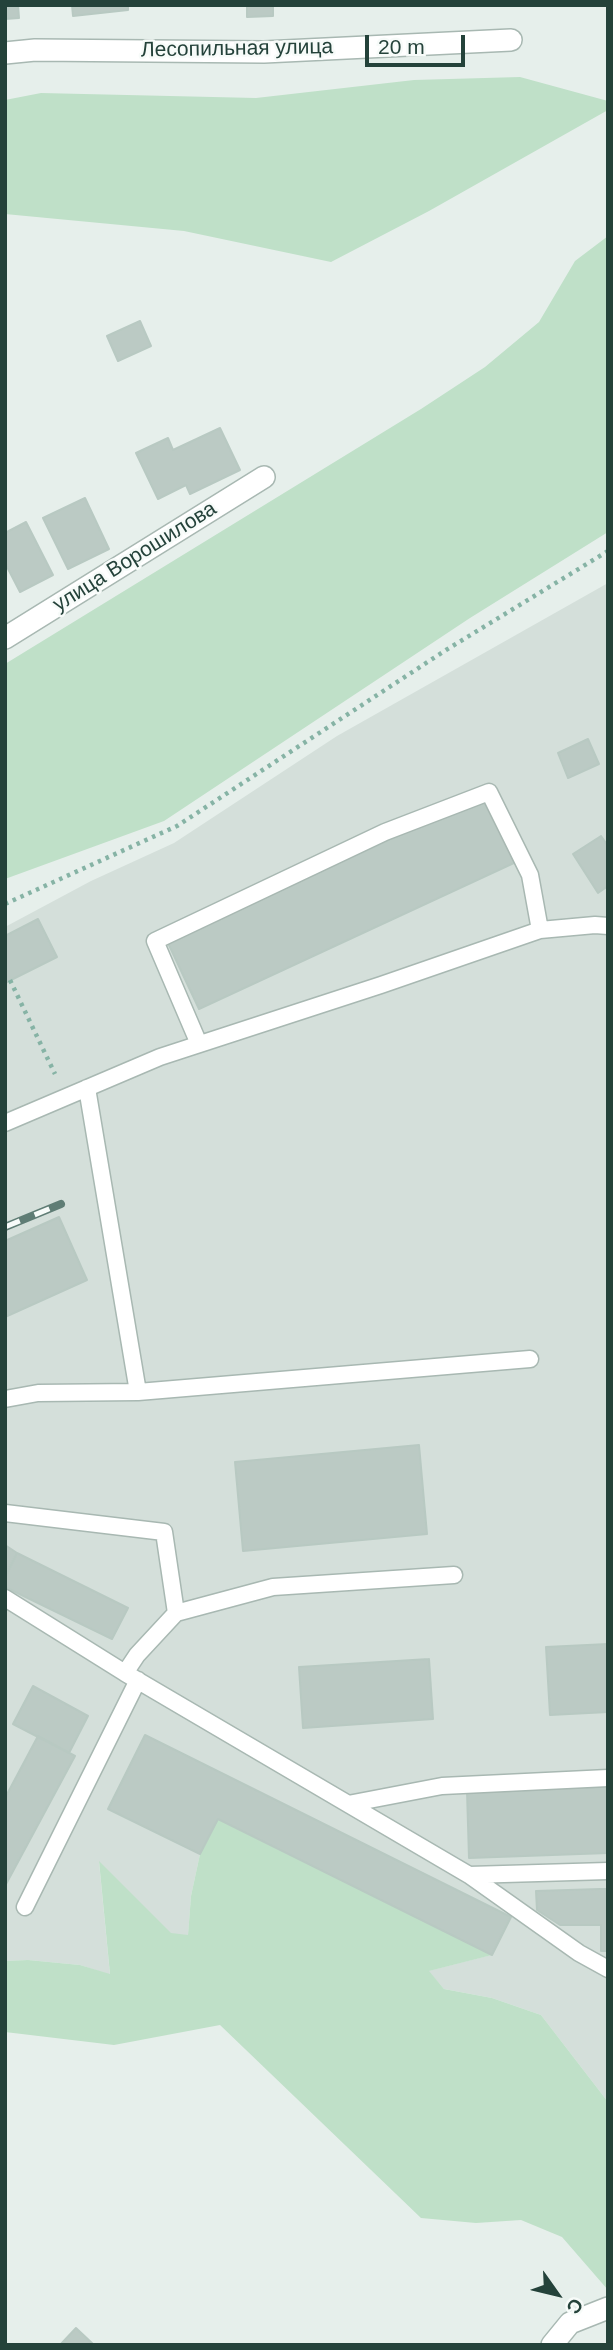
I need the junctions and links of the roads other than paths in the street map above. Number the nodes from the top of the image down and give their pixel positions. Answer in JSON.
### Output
{"nodes":[{"id":1,"x":511,"y":40,"type":"dead end"},
{"id":2,"x":5,"y":53,"type":"edge"},
{"id":3,"x":264,"y":477,"type":"dead end"},
{"id":4,"x":5,"y":638,"type":"edge"},
{"id":5,"x":604,"y":924,"type":"edge"},
{"id":6,"x":540,"y":930,"type":"junction"},
{"id":7,"x":199,"y":1044,"type":"junction"},
{"id":8,"x":87,"y":1088,"type":"junction"},
{"id":9,"x":5,"y":1123,"type":"edge"},
{"id":10,"x":530,"y":1359,"type":"dead end"},
{"id":11,"x":138,"y":1392,"type":"junction"},
{"id":12,"x":5,"y":1399,"type":"edge"},
{"id":13,"x":5,"y":1513,"type":"edge"},
{"id":14,"x":454,"y":1575,"type":"dead end"},
{"id":15,"x":5,"y":1598,"type":"edge"},
{"id":16,"x":176,"y":1613,"type":"junction"},
{"id":17,"x":132,"y":1677,"type":"junction"},
{"id":18,"x":608,"y":1778,"type":"edge"},
{"id":19,"x":348,"y":1804,"type":"junction"},
{"id":20,"x":608,"y":1871,"type":"edge"},
{"id":21,"x":469,"y":1875,"type":"junction"},
{"id":22,"x":25,"y":1907,"type":"dead end"},
{"id":23,"x":608,"y":1969,"type":"edge"},
{"id":24,"x":608,"y":2308,"type":"edge"},
{"id":25,"x":552,"y":2345,"type":"edge"}],
"edges":[{"from":1,"to":2,"type":"street","name":"Лесопильная улица"},
{"from":3,"to":4,"type":"street","name":"улица Ворошилова"},
{"from":5,"to":6,"type":"lane"},
{"from":6,"to":7,"type":"lane"},
{"from":6,"to":7,"type":"lane"},
{"from":7,"to":8,"type":"lane"},
{"from":8,"to":9,"type":"lane"},
{"from":8,"to":11,"type":"lane"},
{"from":10,"to":11,"type":"lane"},
{"from":11,"to":12,"type":"lane"},
{"from":13,"to":16,"type":"lane"},
{"from":14,"to":16,"type":"lane"},
{"from":15,"to":17,"type":"lane"},
{"from":16,"to":17,"type":"lane"},
{"from":17,"to":19,"type":"lane"},
{"from":17,"to":22,"type":"lane"},
{"from":18,"to":19,"type":"lane"},
{"from":19,"to":21,"type":"lane"},
{"from":20,"to":21,"type":"lane"},
{"from":21,"to":23,"type":"lane"},
{"from":24,"to":25,"type":"street"}]}
